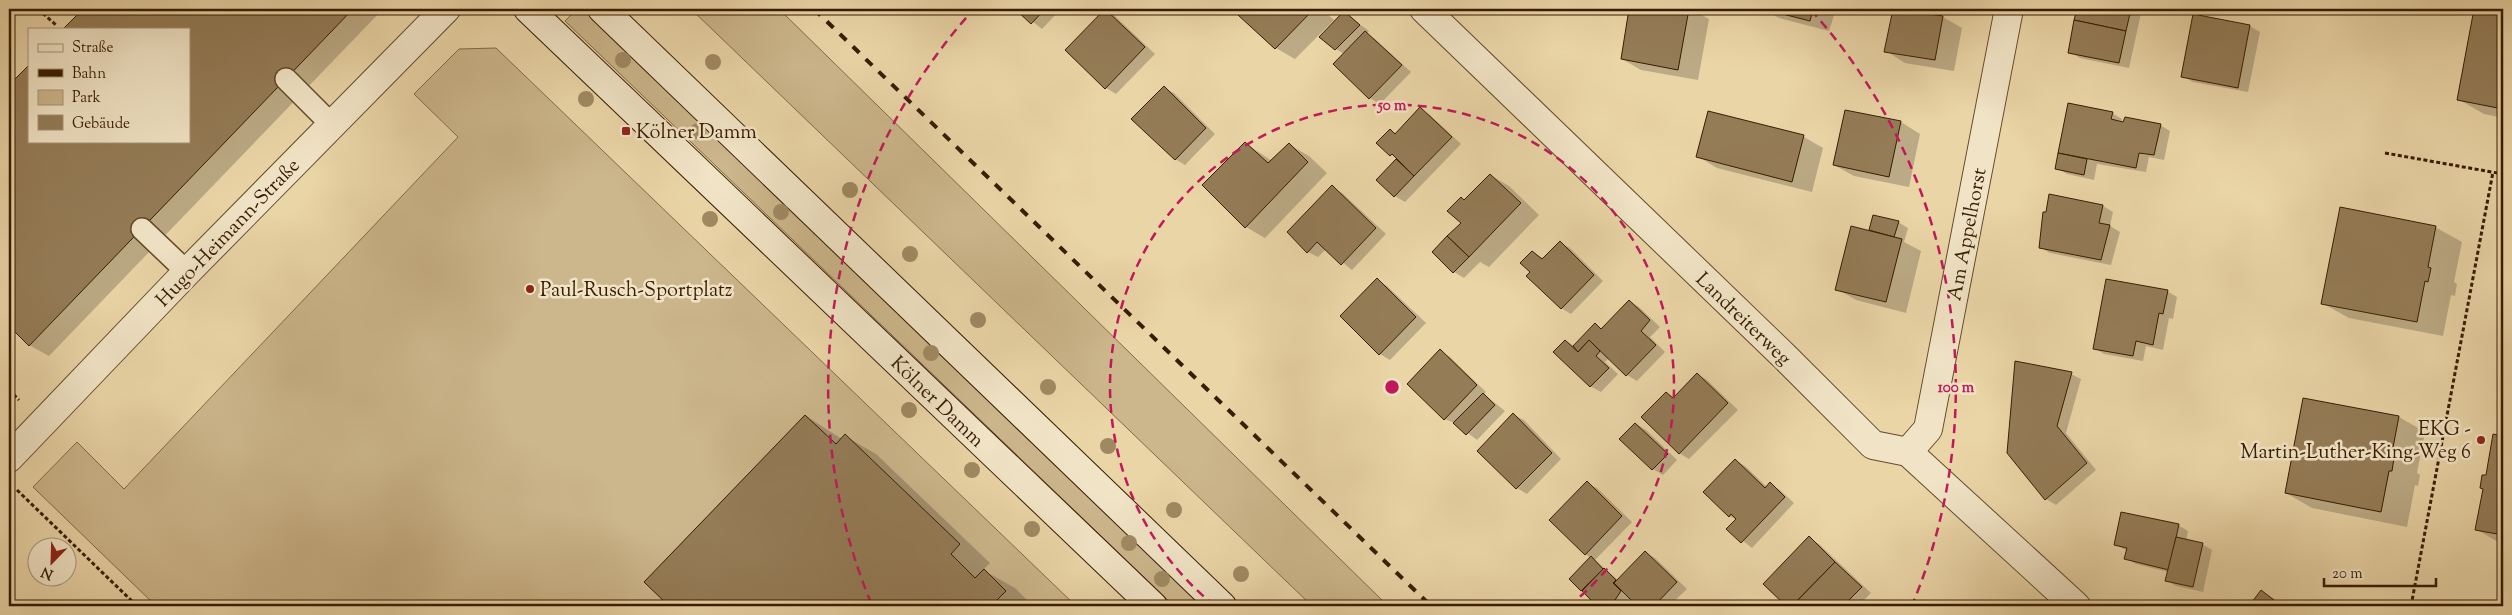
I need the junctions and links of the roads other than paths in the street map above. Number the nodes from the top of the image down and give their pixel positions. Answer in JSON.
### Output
{"nodes":[{"id":1,"x":446,"y":9,"type":"edge"},
{"id":2,"x":528,"y":9,"type":"edge"},
{"id":3,"x":602,"y":9,"type":"edge"},
{"id":4,"x":1424,"y":9,"type":"edge"},
{"id":5,"x":2009,"y":9,"type":"edge"},
{"id":6,"x":286,"y":79,"type":"dead end"},
{"id":7,"x":332,"y":124,"type":"junction"},
{"id":8,"x":142,"y":229,"type":"dead end"},
{"id":9,"x":187,"y":272,"type":"junction"},
{"id":10,"x":1908,"y":452,"type":"junction"},
{"id":11,"x":9,"y":458,"type":"edge"},
{"id":12,"x":1153,"y":606,"type":"edge"},
{"id":13,"x":1222,"y":606,"type":"edge"},
{"id":14,"x":2076,"y":606,"type":"edge"}],
"edges":[{"from":1,"to":7,"type":"street","name":"Hugo-Heimann-Straße"},
{"from":2,"to":12,"type":"street","name":"Kölner Damm"},
{"from":3,"to":13,"type":"street"},
{"from":4,"to":10,"type":"street","name":"Landreiterweg"},
{"from":5,"to":10,"type":"street","name":"Am Appelhorst"},
{"from":6,"to":7,"type":"lane"},
{"from":7,"to":9,"type":"street","name":"Hugo-Heimann-Straße"},
{"from":8,"to":9,"type":"lane"},
{"from":9,"to":11,"type":"street","name":"Hugo-Heimann-Straße"},
{"from":10,"to":14,"type":"street"}]}
